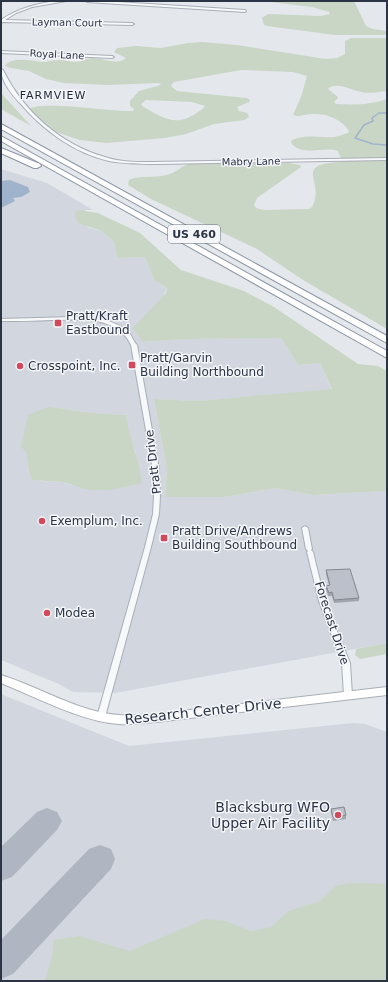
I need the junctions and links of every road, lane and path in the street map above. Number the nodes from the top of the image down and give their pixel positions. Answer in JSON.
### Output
{"nodes":[{"id":1,"x":65,"y":1,"type":"edge"},
{"id":2,"x":87,"y":1,"type":"edge"},
{"id":3,"x":112,"y":2,"type":"edge"},
{"id":4,"x":245,"y":11,"type":"dead end"},
{"id":5,"x":1,"y":22,"type":"edge"},
{"id":6,"x":132,"y":24,"type":"dead end"},
{"id":7,"x":1,"y":52,"type":"edge"},
{"id":8,"x":112,"y":57,"type":"dead end"},
{"id":9,"x":1,"y":70,"type":"edge"},
{"id":10,"x":1,"y":126,"type":"edge"},
{"id":11,"x":1,"y":138,"type":"edge"},
{"id":12,"x":1,"y":150,"type":"edge"},
{"id":13,"x":387,"y":159,"type":"edge"},
{"id":14,"x":95,"y":191,"type":"junction"},
{"id":15,"x":1,"y":320,"type":"edge"},
{"id":16,"x":387,"y":340,"type":"edge"},
{"id":17,"x":387,"y":355,"type":"edge"},
{"id":18,"x":305,"y":528,"type":"dead end"},
{"id":19,"x":1,"y":679,"type":"edge"},
{"id":20,"x":387,"y":691,"type":"edge"},
{"id":21,"x":348,"y":696,"type":"junction"},
{"id":22,"x":101,"y":717,"type":"junction"}],
"edges":[{"from":1,"to":5,"type":"street"},
{"from":2,"to":3,"type":"street"},
{"from":3,"to":4,"type":"street"},
{"from":5,"to":6,"type":"street","name":"Layman Court"},
{"from":7,"to":8,"type":"street","name":"Royal Lane"},
{"from":9,"to":13,"type":"street","name":"Mabry Lane"},
{"from":10,"to":16,"type":"highway","number":"US 460"},
{"from":11,"to":14,"type":"highway","number":"US 460"},
{"from":12,"to":14,"type":"highway"},
{"from":14,"to":17,"type":"highway","number":"US 460"},
{"from":15,"to":22,"type":"street","name":"Pratt Drive"},
{"from":18,"to":21,"type":"street","name":"Forecast Drive"},
{"from":19,"to":22,"type":"main road","name":"Research Center Drive"},
{"from":20,"to":21,"type":"main road","name":"Research Center Drive"},
{"from":21,"to":22,"type":"main road","name":"Research Center Drive"}]}
